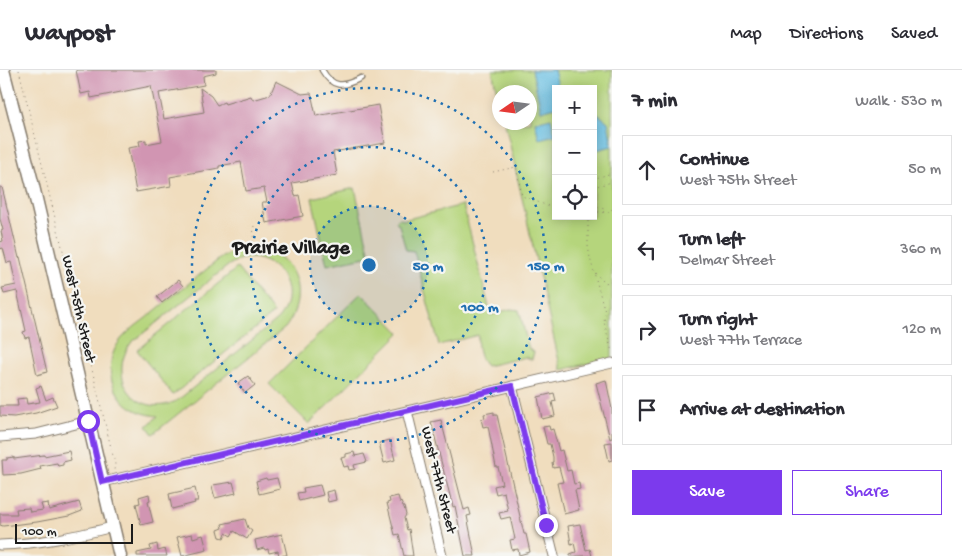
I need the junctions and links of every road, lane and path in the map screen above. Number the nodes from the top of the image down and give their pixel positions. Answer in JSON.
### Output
{"nodes":[{"id":1,"x":3,"y":70,"type":"edge"},
{"id":2,"x":19,"y":70,"type":"edge"},
{"id":3,"x":322,"y":70,"type":"edge"},
{"id":4,"x":362,"y":78,"type":"dead end"},
{"id":5,"x":493,"y":172,"type":"dead end"},
{"id":6,"x":612,"y":173,"type":"edge"},
{"id":7,"x":597,"y":177,"type":"edge"},
{"id":8,"x":612,"y":182,"type":"edge"},
{"id":9,"x":597,"y":186,"type":"edge"},
{"id":10,"x":552,"y":202,"type":"edge"},
{"id":11,"x":597,"y":207,"type":"edge"},
{"id":12,"x":607,"y":211,"type":"junction"},
{"id":13,"x":612,"y":211,"type":"edge"},
{"id":14,"x":597,"y":212,"type":"edge"},
{"id":15,"x":588,"y":220,"type":"edge"},
{"id":16,"x":254,"y":225,"type":"dead end"},
{"id":17,"x":253,"y":242,"type":"dead end"},
{"id":18,"x":594,"y":273,"type":"junction"},
{"id":19,"x":612,"y":281,"type":"edge"},
{"id":20,"x":612,"y":352,"type":"edge"},
{"id":21,"x":612,"y":363,"type":"edge"},
{"id":22,"x":512,"y":386,"type":"junction"},
{"id":23,"x":407,"y":411,"type":"junction"},
{"id":24,"x":88,"y":421,"type":"junction"},
{"id":25,"x":0,"y":437,"type":"edge"},
{"id":26,"x":114,"y":470,"type":"dead end"},
{"id":27,"x":102,"y":482,"type":"junction"},
{"id":28,"x":113,"y":527,"type":"junction"},
{"id":29,"x":0,"y":545,"type":"edge"},
{"id":30,"x":120,"y":556,"type":"edge"},
{"id":31,"x":442,"y":556,"type":"edge"},
{"id":32,"x":554,"y":556,"type":"edge"}],
"edges":[{"from":1,"to":24,"type":"main road","name":"West 75th Street"},
{"from":2,"to":26,"type":"path"},
{"from":3,"to":4,"type":"lane"},
{"from":5,"to":10,"type":"path"},
{"from":6,"to":7,"type":"path"},
{"from":8,"to":9,"type":"path"},
{"from":11,"to":12,"type":"path"},
{"from":12,"to":13,"type":"path"},
{"from":12,"to":14,"type":"path"},
{"from":15,"to":18,"type":"path"},
{"from":16,"to":17,"type":"path"},
{"from":18,"to":19,"type":"path"},
{"from":18,"to":20,"type":"path"},
{"from":21,"to":22,"type":"street"},
{"from":22,"to":23,"type":"street"},
{"from":22,"to":32,"type":"street"},
{"from":23,"to":27,"type":"street"},
{"from":23,"to":31,"type":"street","name":"West 77th Street"},
{"from":24,"to":25,"type":"street"},
{"from":24,"to":27,"type":"main road","name":"West 75th Street"},
{"from":27,"to":28,"type":"main road","name":"West 75th Street"},
{"from":28,"to":29,"type":"street"},
{"from":28,"to":30,"type":"main road","name":"West 75th Street"}]}
